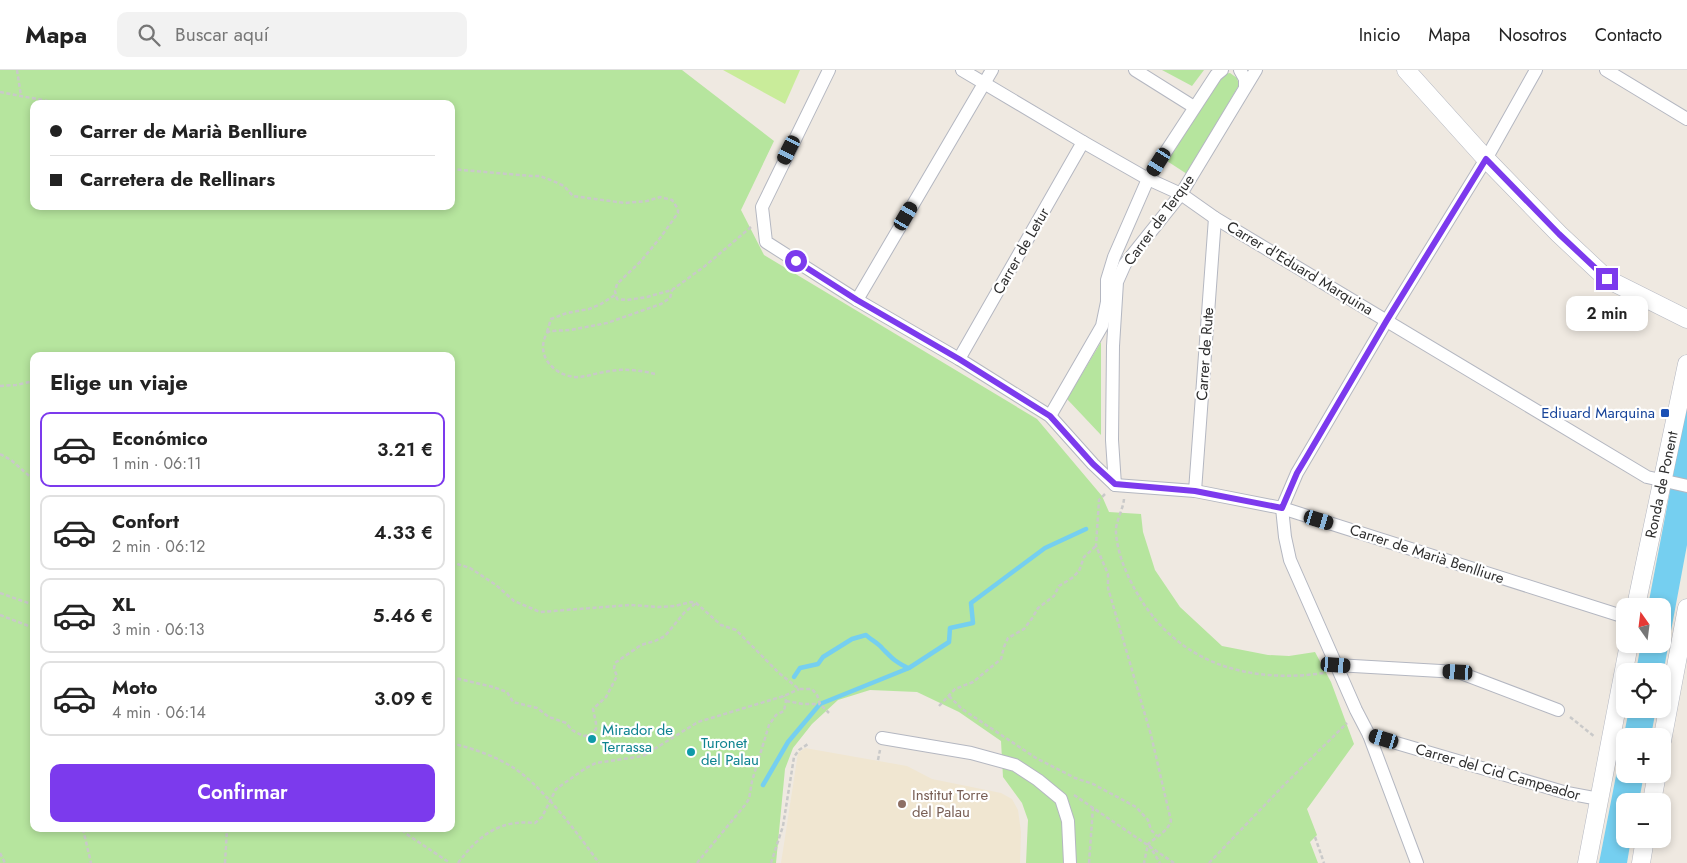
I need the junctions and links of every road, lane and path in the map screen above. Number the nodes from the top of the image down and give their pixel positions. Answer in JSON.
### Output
{"nodes":[{"id":1,"x":17,"y":70,"type":"edge"},
{"id":2,"x":829,"y":70,"type":"edge"},
{"id":3,"x":962,"y":70,"type":"edge"},
{"id":4,"x":992,"y":70,"type":"edge"},
{"id":5,"x":1135,"y":70,"type":"edge"},
{"id":6,"x":1222,"y":70,"type":"edge"},
{"id":7,"x":1240,"y":70,"type":"edge"},
{"id":8,"x":1256,"y":70,"type":"edge"},
{"id":9,"x":1536,"y":70,"type":"edge"},
{"id":10,"x":1606,"y":70,"type":"edge"},
{"id":11,"x":1408,"y":71,"type":"edge"},
{"id":12,"x":985,"y":82,"type":"junction"},
{"id":13,"x":1245,"y":88,"type":"junction"},
{"id":14,"x":0,"y":92,"type":"edge"},
{"id":15,"x":20,"y":96,"type":"junction"},
{"id":16,"x":42,"y":100,"type":"edge"},
{"id":17,"x":1194,"y":107,"type":"junction"},
{"id":18,"x":1687,"y":119,"type":"edge"},
{"id":19,"x":1083,"y":142,"type":"junction"},
{"id":20,"x":1486,"y":159,"type":"junction"},
{"id":21,"x":455,"y":169,"type":"edge"},
{"id":22,"x":1148,"y":179,"type":"junction"},
{"id":23,"x":1180,"y":194,"type":"junction"},
{"id":24,"x":762,"y":207,"type":"junction"},
{"id":25,"x":1215,"y":218,"type":"junction"},
{"id":26,"x":672,"y":290,"type":"junction"},
{"id":27,"x":615,"y":295,"type":"junction"},
{"id":28,"x":857,"y":300,"type":"junction"},
{"id":29,"x":1679,"y":316,"type":"edge"},
{"id":30,"x":1387,"y":320,"type":"junction"},
{"id":31,"x":547,"y":333,"type":"junction"},
{"id":32,"x":959,"y":359,"type":"junction"},
{"id":33,"x":1687,"y":364,"type":"edge"},
{"id":34,"x":655,"y":374,"type":"dead end"},
{"id":35,"x":30,"y":382,"type":"edge"},
{"id":36,"x":0,"y":386,"type":"edge"},
{"id":37,"x":1050,"y":416,"type":"junction"},
{"id":38,"x":0,"y":454,"type":"edge"},
{"id":39,"x":30,"y":477,"type":"edge"},
{"id":40,"x":1663,"y":482,"type":"junction"},
{"id":41,"x":1120,"y":485,"type":"junction"},
{"id":42,"x":1687,"y":486,"type":"edge"},
{"id":43,"x":1195,"y":491,"type":"junction"},
{"id":44,"x":1282,"y":508,"type":"junction"},
{"id":45,"x":1096,"y":546,"type":"junction"},
{"id":46,"x":455,"y":563,"type":"edge"},
{"id":47,"x":0,"y":593,"type":"edge"},
{"id":48,"x":1638,"y":598,"type":"edge"},
{"id":49,"x":696,"y":603,"type":"junction"},
{"id":50,"x":30,"y":604,"type":"edge"},
{"id":51,"x":1687,"y":608,"type":"edge"},
{"id":52,"x":1616,"y":614,"type":"edge"},
{"id":53,"x":0,"y":615,"type":"edge"},
{"id":54,"x":30,"y":626,"type":"edge"},
{"id":55,"x":1627,"y":653,"type":"edge"},
{"id":56,"x":1333,"y":668,"type":"junction"},
{"id":57,"x":455,"y":678,"type":"edge"},
{"id":58,"x":799,"y":689,"type":"junction"},
{"id":59,"x":784,"y":696,"type":"junction"},
{"id":60,"x":950,"y":696,"type":"junction"},
{"id":61,"x":786,"y":701,"type":"junction"},
{"id":62,"x":820,"y":704,"type":"junction"},
{"id":63,"x":939,"y":706,"type":"dead end"},
{"id":64,"x":1558,"y":710,"type":"joint"},
{"id":65,"x":829,"y":713,"type":"dead end"},
{"id":66,"x":1349,"y":720,"type":"dead end"},
{"id":67,"x":1664,"y":728,"type":"edge"},
{"id":68,"x":1369,"y":735,"type":"junction"},
{"id":69,"x":881,"y":742,"type":"joint"},
{"id":70,"x":455,"y":744,"type":"edge"},
{"id":71,"x":808,"y":744,"type":"dead end"},
{"id":72,"x":1608,"y":747,"type":"junction"},
{"id":73,"x":878,"y":760,"type":"dead end"},
{"id":74,"x":1069,"y":791,"type":"dead end"},
{"id":75,"x":1598,"y":799,"type":"junction"},
{"id":76,"x":549,"y":801,"type":"junction"},
{"id":77,"x":1093,"y":807,"type":"junction"},
{"id":78,"x":84,"y":832,"type":"edge"},
{"id":79,"x":227,"y":832,"type":"edge"},
{"id":80,"x":404,"y":832,"type":"edge"},
{"id":81,"x":1157,"y":836,"type":"junction"},
{"id":82,"x":1315,"y":837,"type":"dead end"},
{"id":83,"x":1148,"y":844,"type":"junction"},
{"id":84,"x":1644,"y":848,"type":"edge"},
{"id":85,"x":0,"y":853,"type":"edge"},
{"id":86,"x":5,"y":863,"type":"edge"},
{"id":87,"x":91,"y":863,"type":"edge"},
{"id":88,"x":225,"y":863,"type":"edge"},
{"id":89,"x":450,"y":863,"type":"edge"},
{"id":90,"x":458,"y":863,"type":"edge"},
{"id":91,"x":599,"y":863,"type":"edge"},
{"id":92,"x":697,"y":863,"type":"edge"},
{"id":93,"x":771,"y":863,"type":"edge"},
{"id":94,"x":1070,"y":863,"type":"edge"},
{"id":95,"x":1089,"y":863,"type":"edge"},
{"id":96,"x":1144,"y":863,"type":"edge"},
{"id":97,"x":1160,"y":863,"type":"edge"},
{"id":98,"x":1174,"y":863,"type":"edge"},
{"id":99,"x":1209,"y":863,"type":"edge"},
{"id":100,"x":1324,"y":863,"type":"edge"},
{"id":101,"x":1417,"y":863,"type":"edge"},
{"id":102,"x":1587,"y":863,"type":"edge"},
{"id":103,"x":1641,"y":863,"type":"edge"}],
"edges":[{"from":1,"to":15,"type":"path"},
{"from":2,"to":24,"type":"street"},
{"from":3,"to":12,"type":"street","name":"Carrer d'Eduard Marquina"},
{"from":4,"to":12,"type":"street"},
{"from":5,"to":17,"type":"street"},
{"from":6,"to":17,"type":"street","name":"Carrer de Terque"},
{"from":7,"to":13,"type":"street"},
{"from":8,"to":13,"type":"street","name":"Carrer de Terque"},
{"from":9,"to":20,"type":"street"},
{"from":10,"to":18,"type":"street"},
{"from":11,"to":20,"type":"main road"},
{"from":12,"to":19,"type":"street","name":"Carrer d'Eduard Marquina"},
{"from":12,"to":28,"type":"street"},
{"from":13,"to":23,"type":"street","name":"Carrer de Terque"},
{"from":14,"to":15,"type":"path"},
{"from":15,"to":16,"type":"path"},
{"from":17,"to":22,"type":"street","name":"Carrer de Terque"},
{"from":19,"to":22,"type":"street","name":"Carrer d'Eduard Marquina"},
{"from":19,"to":32,"type":"street","name":"Carrer de Letur"},
{"from":20,"to":29,"type":"main road"},
{"from":20,"to":30,"type":"street"},
{"from":21,"to":27,"type":"path"},
{"from":22,"to":23,"type":"street","name":"Carrer d'Eduard Marquina"},
{"from":22,"to":37,"type":"street","name":"Carrer de Terque"},
{"from":23,"to":25,"type":"street","name":"Carrer d'Eduard Marquina"},
{"from":23,"to":41,"type":"street","name":"Carrer de Terque"},
{"from":24,"to":26,"type":"path"},
{"from":24,"to":28,"type":"street"},
{"from":25,"to":30,"type":"street","name":"Carrer d'Eduard Marquina"},
{"from":25,"to":43,"type":"street","name":"Carrer de Rute"},
{"from":26,"to":27,"type":"path"},
{"from":26,"to":31,"type":"path"},
{"from":27,"to":31,"type":"path"},
{"from":28,"to":32,"type":"street"},
{"from":30,"to":40,"type":"street","name":"Carrer d'Eduard Marquina"},
{"from":30,"to":44,"type":"street"},
{"from":31,"to":34,"type":"path"},
{"from":32,"to":37,"type":"street"},
{"from":33,"to":40,"type":"main road","name":"Ronda de Ponent"},
{"from":35,"to":36,"type":"path"},
{"from":37,"to":41,"type":"street"},
{"from":38,"to":39,"type":"path"},
{"from":40,"to":42,"type":"street","name":"Carrer d'Eduard Marquina"},
{"from":40,"to":48,"type":"main road","name":"Ronda de Ponent"},
{"from":41,"to":43,"type":"street","name":"Carrer de Marià Benlliure"},
{"from":41,"to":45,"type":"path"},
{"from":41,"to":56,"type":"path"},
{"from":43,"to":44,"type":"street","name":"Carrer de Marià Benlliure"},
{"from":44,"to":52,"type":"street","name":"Carrer de Marià Benlliure"},
{"from":44,"to":56,"type":"street"},
{"from":45,"to":60,"type":"path"},
{"from":45,"to":81,"type":"path"},
{"from":46,"to":49,"type":"path"},
{"from":47,"to":50,"type":"path"},
{"from":49,"to":57,"type":"path"},
{"from":49,"to":58,"type":"path"},
{"from":51,"to":67,"type":"main road"},
{"from":53,"to":54,"type":"path"},
{"from":55,"to":72,"type":"main road"},
{"from":56,"to":64,"type":"street"},
{"from":56,"to":68,"type":"street"},
{"from":58,"to":59,"type":"path"},
{"from":58,"to":62,"type":"path"},
{"from":59,"to":61,"type":"path"},
{"from":59,"to":76,"type":"path"},
{"from":60,"to":63,"type":"path"},
{"from":60,"to":81,"type":"path"},
{"from":61,"to":62,"type":"path"},
{"from":61,"to":92,"type":"path"},
{"from":62,"to":65,"type":"path"},
{"from":64,"to":72,"type":"path"},
{"from":66,"to":99,"type":"path"},
{"from":68,"to":75,"type":"street","name":"Carrer del Cid Campeador"},
{"from":68,"to":101,"type":"street"},
{"from":69,"to":73,"type":"path"},
{"from":69,"to":94,"type":"street"},
{"from":70,"to":76,"type":"path"},
{"from":71,"to":93,"type":"path"},
{"from":72,"to":75,"type":"main road"},
{"from":74,"to":77,"type":"path"},
{"from":75,"to":102,"type":"main road"},
{"from":76,"to":90,"type":"path"},
{"from":76,"to":91,"type":"path"},
{"from":77,"to":83,"type":"path"},
{"from":77,"to":95,"type":"path"},
{"from":78,"to":87,"type":"path"},
{"from":79,"to":88,"type":"path"},
{"from":80,"to":89,"type":"path"},
{"from":81,"to":83,"type":"path"},
{"from":82,"to":100,"type":"path"},
{"from":83,"to":96,"type":"path"},
{"from":83,"to":97,"type":"path"},
{"from":83,"to":98,"type":"path"},
{"from":84,"to":103,"type":"main road"},
{"from":85,"to":86,"type":"path"}]}
